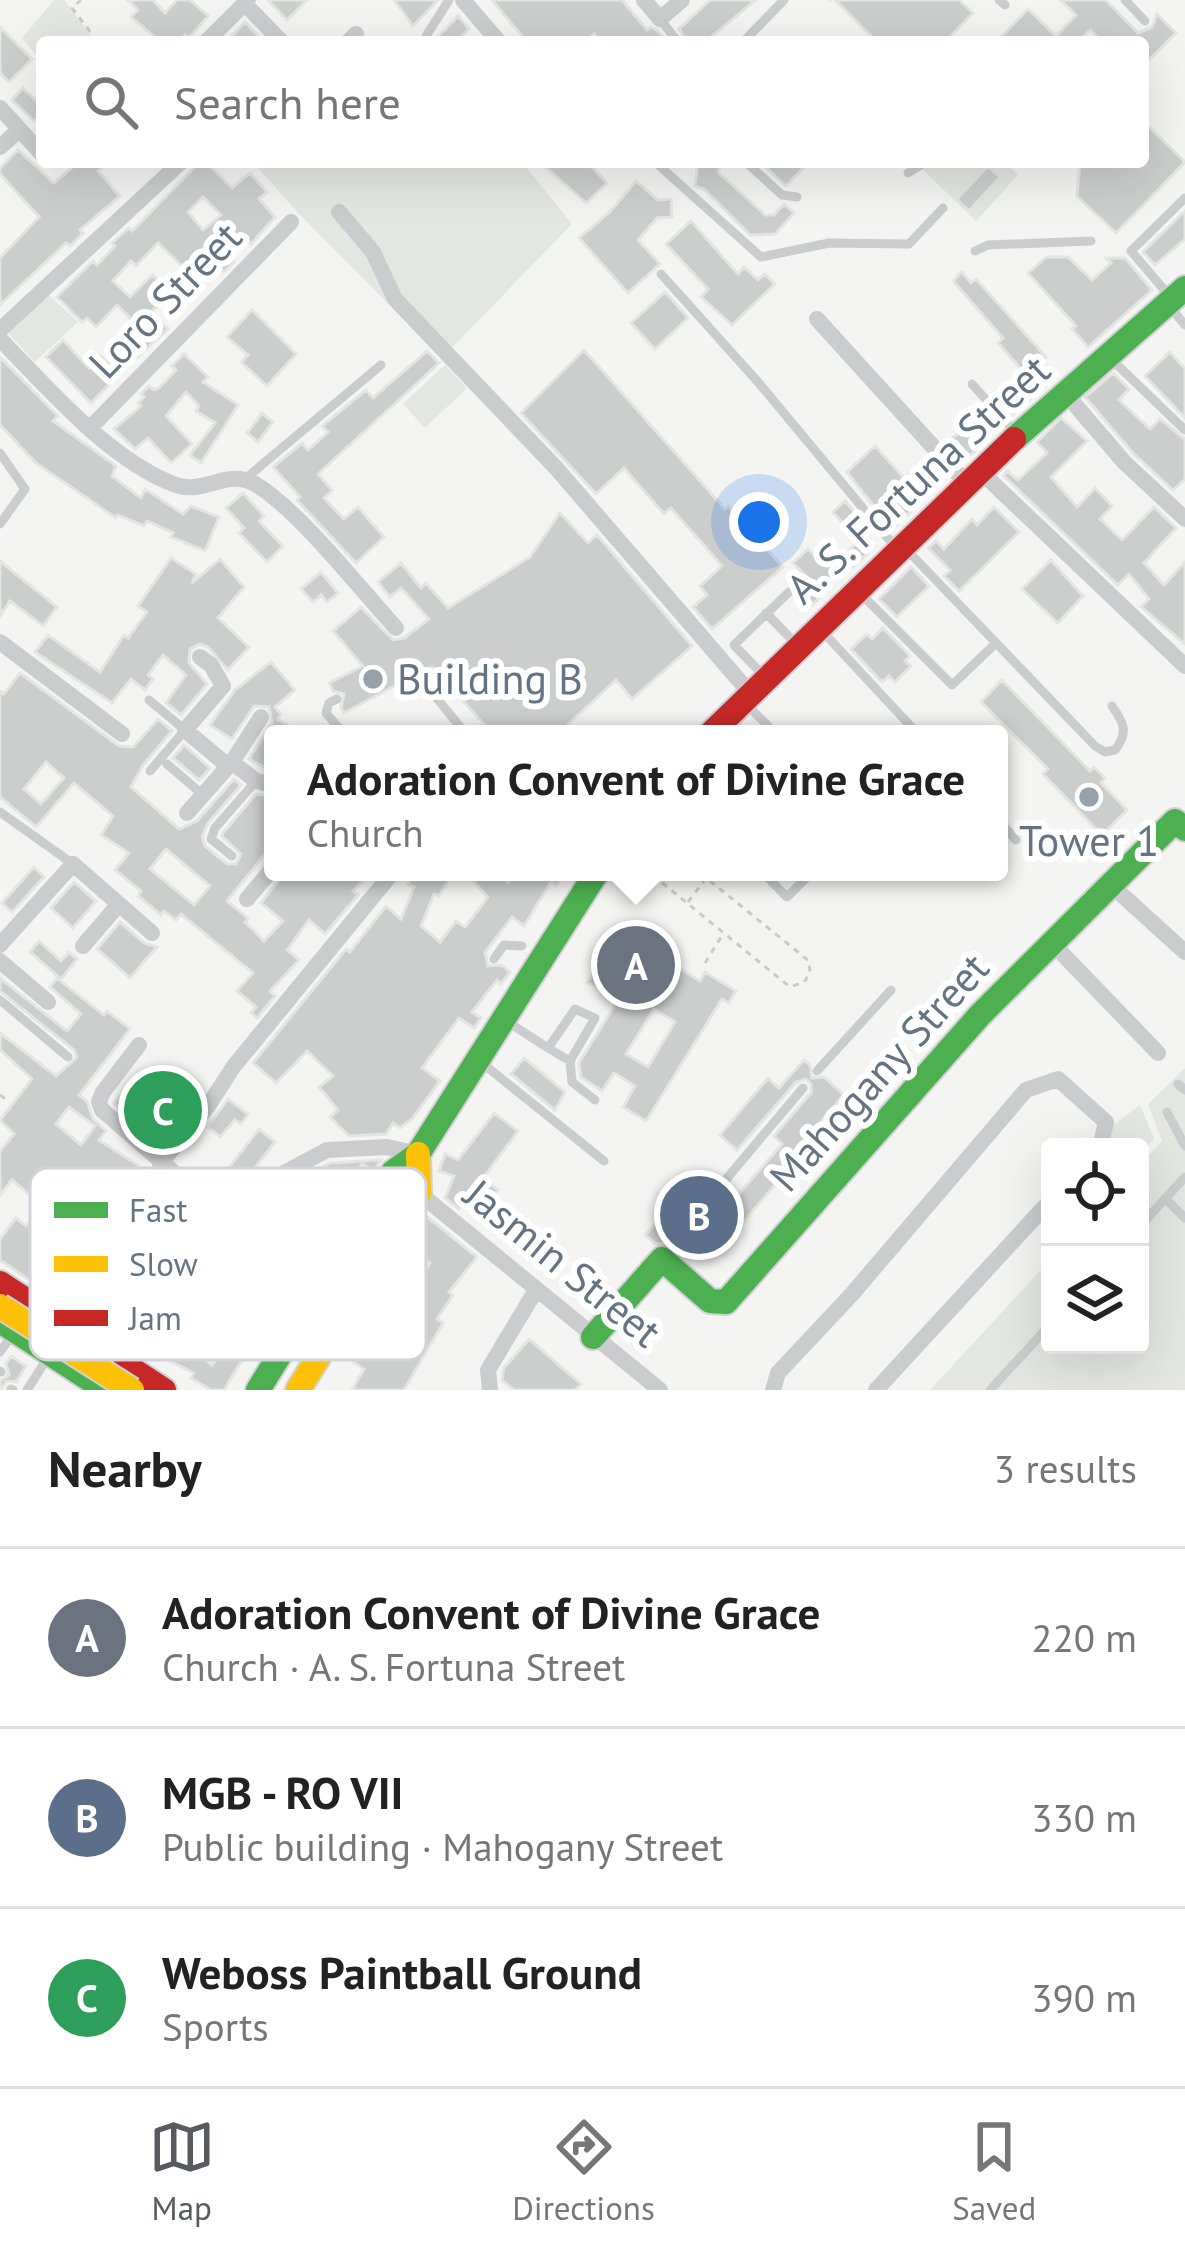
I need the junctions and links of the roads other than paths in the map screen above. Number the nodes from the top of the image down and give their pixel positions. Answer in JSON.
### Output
{"nodes":[{"id":1,"x":448,"y":0,"type":"edge"},
{"id":2,"x":463,"y":0,"type":"edge"},
{"id":3,"x":644,"y":0,"type":"edge"},
{"id":4,"x":682,"y":0,"type":"edge"},
{"id":5,"x":784,"y":0,"type":"edge"},
{"id":6,"x":1125,"y":0,"type":"edge"},
{"id":7,"x":246,"y":2,"type":"edge"},
{"id":8,"x":660,"y":19,"type":"junction"},
{"id":9,"x":1145,"y":21,"type":"dead end"},
{"id":10,"x":212,"y":36,"type":"edge"},
{"id":11,"x":276,"y":36,"type":"edge"},
{"id":12,"x":426,"y":36,"type":"dead end"},
{"id":13,"x":494,"y":36,"type":"edge"},
{"id":14,"x":673,"y":36,"type":"edge"},
{"id":15,"x":749,"y":36,"type":"edge"},
{"id":16,"x":0,"y":108,"type":"edge"},
{"id":17,"x":19,"y":130,"type":"junction"},
{"id":18,"x":0,"y":147,"type":"edge"},
{"id":19,"x":36,"y":148,"type":"edge"},
{"id":20,"x":176,"y":168,"type":"edge"},
{"id":21,"x":662,"y":168,"type":"edge"},
{"id":22,"x":753,"y":168,"type":"edge"},
{"id":23,"x":916,"y":168,"type":"edge"},
{"id":24,"x":908,"y":173,"type":"dead end"},
{"id":25,"x":797,"y":197,"type":"dead end"},
{"id":26,"x":1185,"y":198,"type":"edge"},
{"id":27,"x":943,"y":208,"type":"dead end"},
{"id":28,"x":339,"y":212,"type":"dead end"},
{"id":29,"x":291,"y":222,"type":"dead end"},
{"id":30,"x":1091,"y":241,"type":"dead end"},
{"id":31,"x":975,"y":251,"type":"dead end"},
{"id":32,"x":661,"y":274,"type":"dead end"},
{"id":33,"x":1174,"y":297,"type":"edge"},
{"id":34,"x":817,"y":319,"type":"dead end"},
{"id":35,"x":1185,"y":325,"type":"edge"},
{"id":36,"x":0,"y":334,"type":"edge"},
{"id":37,"x":1107,"y":356,"type":"junction"},
{"id":38,"x":381,"y":365,"type":"dead end"},
{"id":39,"x":972,"y":384,"type":"dead end"},
{"id":40,"x":1065,"y":393,"type":"junction"},
{"id":41,"x":91,"y":428,"type":"junction"},
{"id":42,"x":1185,"y":430,"type":"edge"},
{"id":43,"x":1018,"y":435,"type":"junction"},
{"id":44,"x":0,"y":453,"type":"edge"},
{"id":45,"x":974,"y":477,"type":"junction"},
{"id":46,"x":245,"y":479,"type":"junction"},
{"id":47,"x":1185,"y":519,"type":"edge"},
{"id":48,"x":0,"y":524,"type":"edge"},
{"id":49,"x":894,"y":553,"type":"junction"},
{"id":50,"x":856,"y":590,"type":"junction"},
{"id":51,"x":789,"y":592,"type":"dead end"},
{"id":52,"x":766,"y":614,"type":"junction"},
{"id":53,"x":818,"y":627,"type":"junction"},
{"id":54,"x":396,"y":628,"type":"dead end"},
{"id":55,"x":0,"y":642,"type":"edge"},
{"id":56,"x":996,"y":643,"type":"junction"},
{"id":57,"x":798,"y":646,"type":"junction"},
{"id":58,"x":200,"y":657,"type":"dead end"},
{"id":59,"x":1185,"y":666,"type":"edge"},
{"id":60,"x":417,"y":674,"type":"dead end"},
{"id":61,"x":753,"y":691,"type":"junction"},
{"id":62,"x":337,"y":699,"type":"dead end"},
{"id":63,"x":149,"y":700,"type":"dead end"},
{"id":64,"x":1112,"y":706,"type":"dead end"},
{"id":65,"x":261,"y":717,"type":"dead end"},
{"id":66,"x":336,"y":725,"type":"edge"},
{"id":67,"x":459,"y":725,"type":"edge"},
{"id":68,"x":719,"y":725,"type":"edge"},
{"id":69,"x":771,"y":725,"type":"edge"},
{"id":70,"x":909,"y":725,"type":"edge"},
{"id":71,"x":185,"y":730,"type":"junction"},
{"id":72,"x":122,"y":734,"type":"dead end"},
{"id":73,"x":167,"y":764,"type":"dead end"},
{"id":74,"x":230,"y":764,"type":"junction"},
{"id":75,"x":150,"y":771,"type":"dead end"},
{"id":76,"x":264,"y":782,"type":"edge"},
{"id":77,"x":264,"y":784,"type":"edge"},
{"id":78,"x":203,"y":795,"type":"junction"},
{"id":79,"x":0,"y":812,"type":"edge"},
{"id":80,"x":187,"y":813,"type":"dead end"},
{"id":81,"x":1180,"y":825,"type":"edge"},
{"id":82,"x":1008,"y":831,"type":"edge"},
{"id":83,"x":1016,"y":840,"type":"dead end"},
{"id":84,"x":232,"y":856,"type":"dead end"},
{"id":85,"x":73,"y":864,"type":"junction"},
{"id":86,"x":264,"y":879,"type":"edge"},
{"id":87,"x":386,"y":881,"type":"edge"},
{"id":88,"x":589,"y":881,"type":"edge"},
{"id":89,"x":771,"y":881,"type":"edge"},
{"id":90,"x":803,"y":881,"type":"edge"},
{"id":91,"x":1110,"y":884,"type":"junction"},
{"id":92,"x":248,"y":898,"type":"dead end"},
{"id":93,"x":119,"y":904,"type":"junction"},
{"id":94,"x":152,"y":933,"type":"dead end"},
{"id":95,"x":1051,"y":942,"type":"junction"},
{"id":96,"x":0,"y":945,"type":"edge"},
{"id":97,"x":83,"y":946,"type":"dead end"},
{"id":98,"x":530,"y":952,"type":"junction"},
{"id":99,"x":1185,"y":952,"type":"edge"},
{"id":100,"x":494,"y":959,"type":"dead end"},
{"id":101,"x":0,"y":961,"type":"edge"},
{"id":102,"x":891,"y":990,"type":"dead end"},
{"id":103,"x":0,"y":1000,"type":"edge"},
{"id":104,"x":48,"y":1002,"type":"dead end"},
{"id":105,"x":503,"y":1019,"type":"junction"},
{"id":106,"x":140,"y":1045,"type":"dead end"},
{"id":107,"x":548,"y":1048,"type":"junction"},
{"id":108,"x":1158,"y":1053,"type":"dead end"},
{"id":109,"x":68,"y":1057,"type":"dead end"},
{"id":110,"x":478,"y":1060,"type":"junction"},
{"id":111,"x":570,"y":1061,"type":"junction"},
{"id":112,"x":817,"y":1072,"type":"dead end"},
{"id":113,"x":802,"y":1088,"type":"dead end"},
{"id":114,"x":596,"y":1100,"type":"dead end"},
{"id":115,"x":1167,"y":1112,"type":"dead end"},
{"id":116,"x":1102,"y":1138,"type":"edge"},
{"id":117,"x":1185,"y":1146,"type":"edge"},
{"id":118,"x":418,"y":1154,"type":"junction"},
{"id":119,"x":604,"y":1161,"type":"dead end"},
{"id":120,"x":160,"y":1164,"type":"junction"},
{"id":121,"x":165,"y":1168,"type":"edge"},
{"id":122,"x":293,"y":1168,"type":"edge"},
{"id":123,"x":399,"y":1168,"type":"edge"},
{"id":124,"x":418,"y":1168,"type":"edge"},
{"id":125,"x":1185,"y":1177,"type":"edge"},
{"id":126,"x":718,"y":1190,"type":"dead end"},
{"id":127,"x":1166,"y":1198,"type":"junction"},
{"id":128,"x":426,"y":1199,"type":"edge"},
{"id":129,"x":705,"y":1208,"type":"dead end"},
{"id":130,"x":1041,"y":1211,"type":"edge"},
{"id":131,"x":1149,"y":1216,"type":"edge"},
{"id":132,"x":1185,"y":1218,"type":"edge"},
{"id":133,"x":662,"y":1259,"type":"junction"},
{"id":134,"x":0,"y":1283,"type":"edge"},
{"id":135,"x":536,"y":1290,"type":"junction"},
{"id":136,"x":30,"y":1305,"type":"edge"},
{"id":137,"x":0,"y":1306,"type":"edge"},
{"id":138,"x":30,"y":1323,"type":"edge"},
{"id":139,"x":1041,"y":1335,"type":"edge"},
{"id":140,"x":593,"y":1336,"type":"junction"},
{"id":141,"x":60,"y":1360,"type":"edge"},
{"id":142,"x":98,"y":1360,"type":"edge"},
{"id":143,"x":105,"y":1360,"type":"edge"},
{"id":144,"x":277,"y":1360,"type":"edge"},
{"id":145,"x":321,"y":1360,"type":"edge"},
{"id":146,"x":130,"y":1378,"type":"edge"},
{"id":147,"x":17,"y":1382,"type":"edge"},
{"id":148,"x":30,"y":1385,"type":"edge"},
{"id":149,"x":305,"y":1387,"type":"edge"},
{"id":150,"x":107,"y":1390,"type":"edge"},
{"id":151,"x":164,"y":1390,"type":"edge"},
{"id":152,"x":258,"y":1390,"type":"edge"},
{"id":153,"x":490,"y":1390,"type":"edge"},
{"id":154,"x":660,"y":1390,"type":"edge"},
{"id":155,"x":773,"y":1390,"type":"edge"},
{"id":156,"x":876,"y":1390,"type":"edge"},
{"id":157,"x":990,"y":1390,"type":"edge"}],
"edges":[{"from":1,"to":12,"type":"lane"},
{"from":2,"to":13,"type":"street"},
{"from":3,"to":8,"type":"street"},
{"from":4,"to":8,"type":"street"},
{"from":5,"to":15,"type":"lane"},
{"from":6,"to":9,"type":"lane"},
{"from":7,"to":10,"type":"street"},
{"from":7,"to":11,"type":"street"},
{"from":8,"to":14,"type":"lane"},
{"from":16,"to":17,"type":"street"},
{"from":17,"to":18,"type":"street"},
{"from":17,"to":19,"type":"street"},
{"from":20,"to":36,"type":"street"},
{"from":21,"to":27,"type":"lane"},
{"from":22,"to":25,"type":"lane"},
{"from":23,"to":24,"type":"lane"},
{"from":26,"to":33,"type":"lane"},
{"from":28,"to":61,"type":"street"},
{"from":29,"to":41,"type":"street","name":"Loro Street"},
{"from":30,"to":31,"type":"lane"},
{"from":32,"to":49,"type":"lane"},
{"from":33,"to":35,"type":"lane"},
{"from":33,"to":37,"type":"main road","name":"A. S. Fortuna Street"},
{"from":34,"to":45,"type":"street"},
{"from":36,"to":41,"type":"street"},
{"from":37,"to":40,"type":"main road","name":"A. S. Fortuna Street"},
{"from":37,"to":42,"type":"lane"},
{"from":38,"to":46,"type":"lane"},
{"from":39,"to":43,"type":"lane"},
{"from":40,"to":43,"type":"main road","name":"A. S. Fortuna Street"},
{"from":40,"to":47,"type":"street"},
{"from":41,"to":46,"type":"street"},
{"from":43,"to":45,"type":"main road","name":"A. S. Fortuna Street"},
{"from":44,"to":48,"type":"lane"},
{"from":45,"to":49,"type":"main road","name":"A. S. Fortuna Street"},
{"from":45,"to":59,"type":"street"},
{"from":46,"to":54,"type":"street"},
{"from":49,"to":50,"type":"main road","name":"A. S. Fortuna Street"},
{"from":49,"to":56,"type":"lane"},
{"from":50,"to":53,"type":"main road","name":"A. S. Fortuna Street"},
{"from":50,"to":56,"type":"lane"},
{"from":51,"to":52,"type":"lane"},
{"from":52,"to":57,"type":"lane"},
{"from":52,"to":61,"type":"lane"},
{"from":53,"to":57,"type":"main road","name":"A. S. Fortuna Street"},
{"from":53,"to":70,"type":"lane"},
{"from":55,"to":72,"type":"street"},
{"from":56,"to":64,"type":"lane"},
{"from":57,"to":61,"type":"main road","name":"A. S. Fortuna Street"},
{"from":58,"to":71,"type":"street"},
{"from":60,"to":67,"type":"lane"},
{"from":61,"to":68,"type":"main road","name":"A. S. Fortuna Street"},
{"from":61,"to":69,"type":"lane"},
{"from":62,"to":66,"type":"lane"},
{"from":63,"to":71,"type":"lane"},
{"from":65,"to":74,"type":"street"},
{"from":71,"to":74,"type":"street"},
{"from":71,"to":75,"type":"lane"},
{"from":73,"to":78,"type":"lane"},
{"from":74,"to":76,"type":"street"},
{"from":74,"to":78,"type":"street"},
{"from":77,"to":84,"type":"lane"},
{"from":78,"to":80,"type":"street"},
{"from":79,"to":85,"type":"lane"},
{"from":81,"to":91,"type":"main road","name":"Mahogany Street"},
{"from":82,"to":83,"type":"lane"},
{"from":85,"to":93,"type":"street"},
{"from":85,"to":96,"type":"street"},
{"from":86,"to":92,"type":"street"},
{"from":87,"to":120,"type":"street"},
{"from":88,"to":98,"type":"main road"},
{"from":89,"to":90,"type":"lane"},
{"from":91,"to":95,"type":"main road","name":"Mahogany Street"},
{"from":91,"to":99,"type":"street"},
{"from":93,"to":94,"type":"street"},
{"from":93,"to":97,"type":"street"},
{"from":95,"to":108,"type":"street"},
{"from":95,"to":133,"type":"main road","name":"Mahogany Street"},
{"from":98,"to":100,"type":"lane"},
{"from":98,"to":105,"type":"main road"},
{"from":101,"to":104,"type":"street"},
{"from":102,"to":112,"type":"lane"},
{"from":103,"to":109,"type":"lane"},
{"from":105,"to":107,"type":"lane"},
{"from":105,"to":110,"type":"main road"},
{"from":106,"to":120,"type":"street"},
{"from":107,"to":111,"type":"lane"},
{"from":107,"to":111,"type":"lane"},
{"from":110,"to":118,"type":"main road"},
{"from":110,"to":119,"type":"lane"},
{"from":111,"to":114,"type":"lane"},
{"from":113,"to":126,"type":"lane"},
{"from":115,"to":117,"type":"lane"},
{"from":116,"to":155,"type":"street"},
{"from":118,"to":122,"type":"street"},
{"from":118,"to":123,"type":"main road"},
{"from":118,"to":124,"type":"main road"},
{"from":120,"to":121,"type":"street"},
{"from":125,"to":127,"type":"lane"},
{"from":127,"to":131,"type":"lane"},
{"from":127,"to":132,"type":"lane"},
{"from":128,"to":135,"type":"street","name":"Jasmin Street"},
{"from":129,"to":133,"type":"lane"},
{"from":130,"to":156,"type":"street"},
{"from":133,"to":140,"type":"main road"},
{"from":134,"to":136,"type":"main road"},
{"from":135,"to":140,"type":"street","name":"Jasmin Street"},
{"from":135,"to":153,"type":"street"},
{"from":137,"to":138,"type":"main road","bridge":true},
{"from":139,"to":157,"type":"lane"},
{"from":140,"to":154,"type":"street","name":"Jasmin Street"},
{"from":141,"to":150,"type":"main road"},
{"from":142,"to":146,"type":"main road","bridge":true},
{"from":143,"to":146,"type":"main road"},
{"from":144,"to":152,"type":"main road"},
{"from":145,"to":149,"type":"main road"},
{"from":146,"to":150,"type":"street"},
{"from":146,"to":151,"type":"main road"},
{"from":147,"to":148,"type":"lane"}]}
